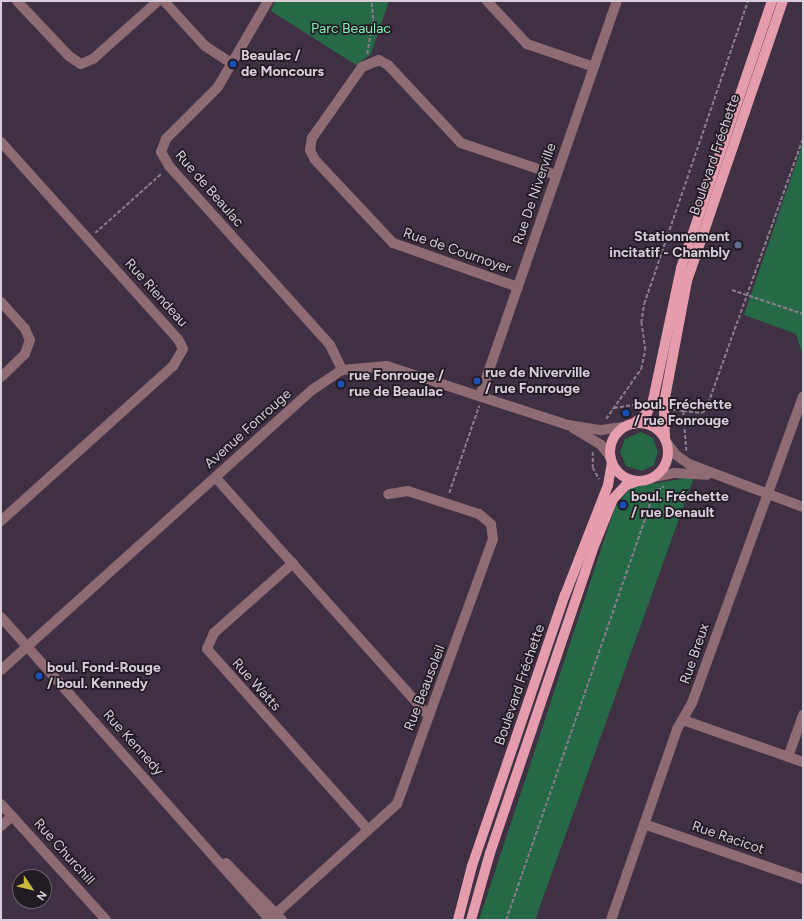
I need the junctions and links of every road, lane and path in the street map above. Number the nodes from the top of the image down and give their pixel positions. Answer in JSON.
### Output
{"nodes":[{"id":1,"x":17,"y":1,"type":"edge"},
{"id":2,"x":158,"y":1,"type":"edge"},
{"id":3,"x":164,"y":1,"type":"edge"},
{"id":4,"x":268,"y":1,"type":"edge"},
{"id":5,"x":371,"y":1,"type":"edge"},
{"id":6,"x":487,"y":1,"type":"edge"},
{"id":7,"x":617,"y":1,"type":"edge"},
{"id":8,"x":748,"y":1,"type":"edge"},
{"id":9,"x":772,"y":1,"type":"edge"},
{"id":10,"x":783,"y":1,"type":"edge"},
{"id":11,"x":233,"y":64,"type":"junction"},
{"id":12,"x":365,"y":64,"type":"junction"},
{"id":13,"x":594,"y":67,"type":"junction"},
{"id":14,"x":803,"y":138,"type":"edge"},
{"id":15,"x":1,"y":142,"type":"edge"},
{"id":16,"x":169,"y":166,"type":"junction"},
{"id":17,"x":556,"y":176,"type":"junction"},
{"id":18,"x":88,"y":239,"type":"junction"},
{"id":19,"x":518,"y":287,"type":"junction"},
{"id":20,"x":732,"y":290,"type":"dead end"},
{"id":21,"x":749,"y":295,"type":"junction"},
{"id":22,"x":1,"y":302,"type":"edge"},
{"id":23,"x":803,"y":314,"type":"edge"},
{"id":24,"x":342,"y":370,"type":"junction"},
{"id":25,"x":1,"y":377,"type":"edge"},
{"id":26,"x":480,"y":396,"type":"junction"},
{"id":27,"x":803,"y":396,"type":"edge"},
{"id":28,"x":689,"y":397,"type":"dead end"},
{"id":29,"x":646,"y":405,"type":"dead end"},
{"id":30,"x":479,"y":406,"type":"dead end"},
{"id":31,"x":614,"y":408,"type":"junction"},
{"id":32,"x":686,"y":411,"type":"junction"},
{"id":33,"x":605,"y":422,"type":"dead end"},
{"id":34,"x":568,"y":425,"type":"junction"},
{"id":35,"x":628,"y":425,"type":"junction"},
{"id":36,"x":666,"y":441,"type":"junction"},
{"id":37,"x":594,"y":447,"type":"dead end"},
{"id":38,"x":684,"y":456,"type":"dead end"},
{"id":39,"x":612,"y":460,"type":"junction"},
{"id":40,"x":713,"y":475,"type":"junction"},
{"id":41,"x":654,"y":477,"type":"junction"},
{"id":42,"x":216,"y":478,"type":"junction"},
{"id":43,"x":638,"y":481,"type":"junction"},
{"id":44,"x":603,"y":482,"type":"dead end"},
{"id":45,"x":670,"y":482,"type":"dead end"},
{"id":46,"x":766,"y":493,"type":"junction"},
{"id":47,"x":388,"y":494,"type":"dead end"},
{"id":48,"x":624,"y":494,"type":"dead end"},
{"id":49,"x":448,"y":496,"type":"dead end"},
{"id":50,"x":650,"y":496,"type":"junction"},
{"id":51,"x":803,"y":507,"type":"edge"},
{"id":52,"x":1,"y":521,"type":"edge"},
{"id":53,"x":293,"y":563,"type":"junction"},
{"id":54,"x":1,"y":617,"type":"edge"},
{"id":55,"x":27,"y":646,"type":"junction"},
{"id":56,"x":1,"y":670,"type":"edge"},
{"id":57,"x":428,"y":715,"type":"junction"},
{"id":58,"x":803,"y":715,"type":"edge"},
{"id":59,"x":683,"y":720,"type":"junction"},
{"id":60,"x":788,"y":757,"type":"junction"},
{"id":61,"x":803,"y":762,"type":"edge"},
{"id":62,"x":1,"y":804,"type":"edge"},
{"id":63,"x":12,"y":816,"type":"junction"},
{"id":64,"x":644,"y":824,"type":"junction"},
{"id":65,"x":1,"y":826,"type":"edge"},
{"id":66,"x":368,"y":830,"type":"junction"},
{"id":67,"x":803,"y":879,"type":"edge"},
{"id":68,"x":274,"y":918,"type":"edge"},
{"id":69,"x":106,"y":920,"type":"edge"},
{"id":70,"x":458,"y":920,"type":"edge"},
{"id":71,"x":472,"y":920,"type":"edge"},
{"id":72,"x":506,"y":920,"type":"edge"},
{"id":73,"x":611,"y":920,"type":"edge"}],
"edges":[{"from":1,"to":2,"type":"street"},
{"from":3,"to":11,"type":"street"},
{"from":4,"to":11,"type":"street","name":"Rue de Beaulac"},
{"from":5,"to":12,"type":"path"},
{"from":6,"to":13,"type":"street"},
{"from":7,"to":13,"type":"street","name":"Rue De Niverville"},
{"from":8,"to":31,"type":"path"},
{"from":9,"to":35,"type":"main road","name":"Boulevard Fréchette"},
{"from":10,"to":36,"type":"main road","name":"Boulevard Fréchette"},
{"from":11,"to":16,"type":"street","name":"Rue de Beaulac"},
{"from":12,"to":17,"type":"street"},
{"from":12,"to":19,"type":"street","name":"Rue de Cournoyer"},
{"from":13,"to":17,"type":"street","name":"Rue De Niverville"},
{"from":14,"to":21,"type":"path"},
{"from":15,"to":18,"type":"street","name":"Rue Riendeau"},
{"from":16,"to":18,"type":"path"},
{"from":16,"to":24,"type":"street","name":"Rue de Beaulac"},
{"from":17,"to":19,"type":"street","name":"Rue De Niverville"},
{"from":18,"to":52,"type":"street","name":"Rue Riendeau"},
{"from":19,"to":26,"type":"street","name":"Rue De Niverville"},
{"from":20,"to":21,"type":"path"},
{"from":21,"to":23,"type":"path"},
{"from":21,"to":32,"type":"path"},
{"from":22,"to":25,"type":"street"},
{"from":24,"to":26,"type":"street","name":"Avenue Fonrouge"},
{"from":24,"to":42,"type":"street","name":"Avenue Fonrouge"},
{"from":26,"to":34,"type":"street","name":"Avenue Fonrouge"},
{"from":27,"to":46,"type":"street","name":"Rue Breux"},
{"from":28,"to":32,"type":"path"},
{"from":29,"to":31,"type":"path"},
{"from":30,"to":49,"type":"path"},
{"from":31,"to":33,"type":"path"},
{"from":32,"to":38,"type":"path"},
{"from":34,"to":35,"type":"street"},
{"from":34,"to":39,"type":"street"},
{"from":35,"to":36,"type":"main road"},
{"from":35,"to":39,"type":"main road"},
{"from":36,"to":40,"type":"street"},
{"from":36,"to":41,"type":"main road"},
{"from":37,"to":44,"type":"path"},
{"from":39,"to":43,"type":"main road"},
{"from":39,"to":70,"type":"main road","name":"Boulevard Fréchette"},
{"from":40,"to":41,"type":"street"},
{"from":40,"to":46,"type":"street"},
{"from":41,"to":43,"type":"main road"},
{"from":42,"to":53,"type":"street"},
{"from":42,"to":55,"type":"street","name":"Avenue Fonrouge"},
{"from":43,"to":71,"type":"main road","name":"Boulevard Fréchette"},
{"from":45,"to":50,"type":"path"},
{"from":46,"to":51,"type":"street"},
{"from":46,"to":59,"type":"street","name":"Rue Breux"},
{"from":47,"to":57,"type":"street","name":"Rue Beausoleil"},
{"from":48,"to":50,"type":"path"},
{"from":50,"to":72,"type":"path"},
{"from":53,"to":57,"type":"street"},
{"from":53,"to":66,"type":"street","name":"Rue Watts"},
{"from":54,"to":55,"type":"street","name":"Rue Kennedy"},
{"from":55,"to":56,"type":"street","name":"Avenue Fonrouge"},
{"from":55,"to":68,"type":"street","name":"Rue Kennedy"},
{"from":57,"to":66,"type":"street","name":"Rue Beausoleil"},
{"from":58,"to":60,"type":"street"},
{"from":59,"to":60,"type":"street"},
{"from":59,"to":64,"type":"street","name":"Rue Breux"},
{"from":60,"to":61,"type":"street"},
{"from":62,"to":63,"type":"street","name":"Rue Churchill"},
{"from":63,"to":65,"type":"street"},
{"from":63,"to":69,"type":"street","name":"Rue Churchill"},
{"from":64,"to":67,"type":"street","name":"Rue Racicot"},
{"from":64,"to":73,"type":"street","name":"Rue Breux"},
{"from":66,"to":68,"type":"street","name":"Rue Beausoleil"}]}
